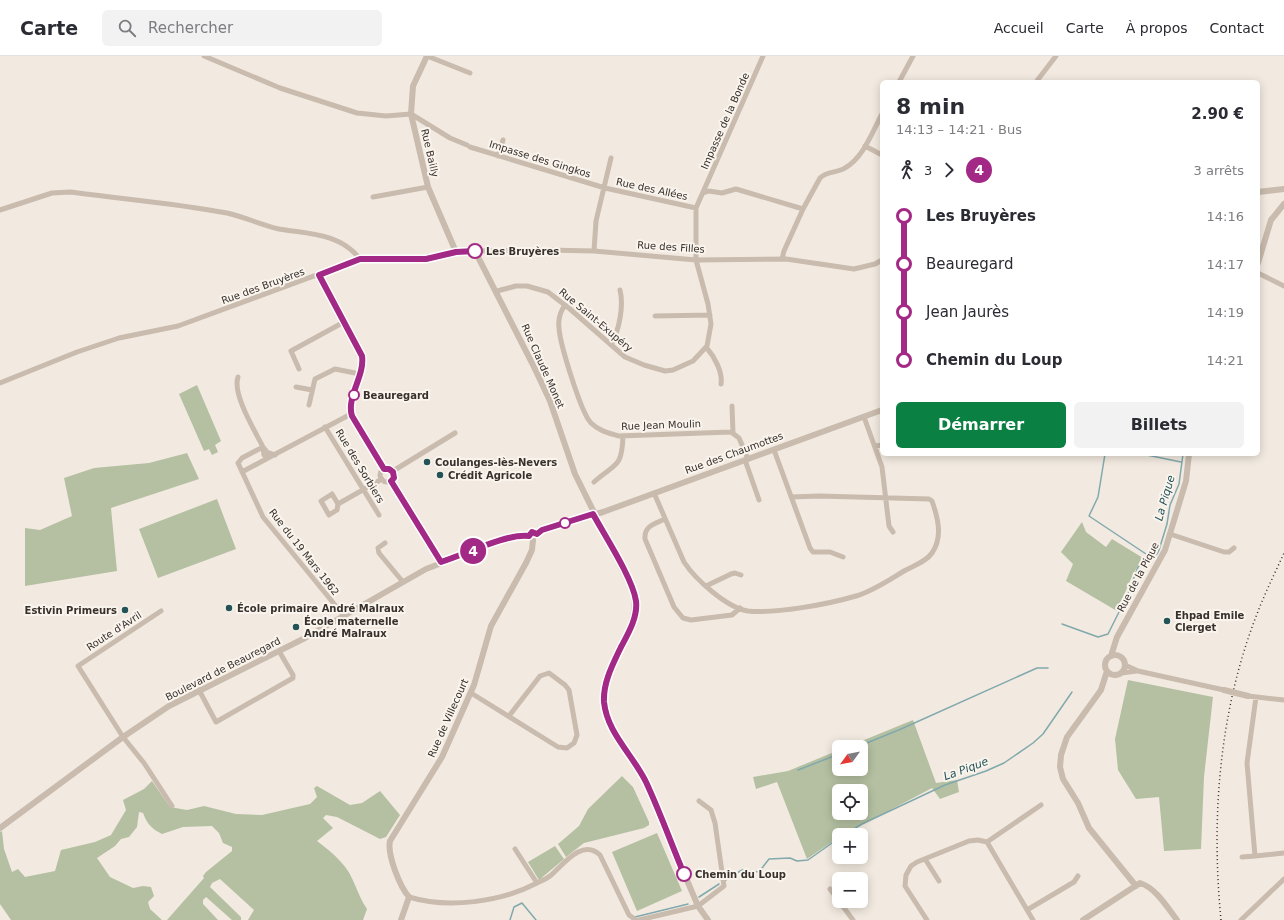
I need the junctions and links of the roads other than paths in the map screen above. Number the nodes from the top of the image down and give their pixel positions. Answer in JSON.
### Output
{"nodes":[{"id":1,"x":204,"y":56,"type":"edge"},
{"id":2,"x":427,"y":56,"type":"edge"},
{"id":3,"x":763,"y":56,"type":"edge"},
{"id":4,"x":913,"y":56,"type":"edge"},
{"id":5,"x":1056,"y":56,"type":"edge"},
{"id":6,"x":470,"y":73,"type":"dead end"},
{"id":7,"x":900,"y":80,"type":"edge"},
{"id":8,"x":1038,"y":80,"type":"edge"},
{"id":9,"x":411,"y":114,"type":"junction"},
{"id":10,"x":880,"y":118,"type":"edge"},
{"id":11,"x":503,"y":140,"type":"dead end"},
{"id":12,"x":865,"y":146,"type":"junction"},
{"id":13,"x":880,"y":154,"type":"edge"},
{"id":14,"x":498,"y":156,"type":"junction"},
{"id":15,"x":611,"y":158,"type":"dead end"},
{"id":16,"x":428,"y":188,"type":"junction"},
{"id":17,"x":605,"y":188,"type":"junction"},
{"id":18,"x":1284,"y":189,"type":"edge"},
{"id":19,"x":1260,"y":192,"type":"edge"},
{"id":20,"x":703,"y":193,"type":"junction"},
{"id":21,"x":373,"y":197,"type":"dead end"},
{"id":22,"x":1284,"y":201,"type":"edge"},
{"id":23,"x":1282,"y":206,"type":"edge"},
{"id":24,"x":696,"y":208,"type":"junction"},
{"id":25,"x":803,"y":209,"type":"junction"},
{"id":26,"x":0,"y":210,"type":"edge"},
{"id":27,"x":475,"y":251,"type":"junction"},
{"id":28,"x":594,"y":251,"type":"junction"},
{"id":29,"x":456,"y":252,"type":"junction"},
{"id":30,"x":1260,"y":256,"type":"edge"},
{"id":31,"x":360,"y":259,"type":"junction"},
{"id":32,"x":782,"y":259,"type":"junction"},
{"id":33,"x":696,"y":260,"type":"junction"},
{"id":34,"x":880,"y":261,"type":"edge"},
{"id":35,"x":1260,"y":274,"type":"edge"},
{"id":36,"x":319,"y":275,"type":"junction"},
{"id":37,"x":1284,"y":286,"type":"edge"},
{"id":38,"x":620,"y":290,"type":"dead end"},
{"id":39,"x":497,"y":291,"type":"junction"},
{"id":40,"x":565,"y":305,"type":"junction"},
{"id":41,"x":710,"y":315,"type":"junction"},
{"id":42,"x":655,"y":316,"type":"dead end"},
{"id":43,"x":344,"y":322,"type":"junction"},
{"id":44,"x":611,"y":345,"type":"junction"},
{"id":45,"x":706,"y":347,"type":"junction"},
{"id":46,"x":299,"y":369,"type":"dead end"},
{"id":47,"x":360,"y":374,"type":"junction"},
{"id":48,"x":238,"y":377,"type":"dead end"},
{"id":49,"x":0,"y":383,"type":"edge"},
{"id":50,"x":721,"y":384,"type":"dead end"},
{"id":51,"x":296,"y":387,"type":"dead end"},
{"id":52,"x":312,"y":390,"type":"junction"},
{"id":53,"x":309,"y":405,"type":"dead end"},
{"id":54,"x":732,"y":406,"type":"dead end"},
{"id":55,"x":880,"y":411,"type":"edge"},
{"id":56,"x":351,"y":414,"type":"junction"},
{"id":57,"x":864,"y":417,"type":"junction"},
{"id":58,"x":325,"y":427,"type":"junction"},
{"id":59,"x":455,"y":433,"type":"dead end"},
{"id":60,"x":733,"y":433,"type":"junction"},
{"id":61,"x":623,"y":436,"type":"junction"},
{"id":62,"x":880,"y":445,"type":"edge"},
{"id":63,"x":874,"y":446,"type":"junction"},
{"id":64,"x":263,"y":448,"type":"junction"},
{"id":65,"x":774,"y":450,"type":"junction"},
{"id":66,"x":275,"y":455,"type":"junction"},
{"id":67,"x":1190,"y":456,"type":"edge"},
{"id":68,"x":268,"y":458,"type":"junction"},
{"id":69,"x":747,"y":460,"type":"junction"},
{"id":70,"x":384,"y":469,"type":"junction"},
{"id":71,"x":242,"y":472,"type":"junction"},
{"id":72,"x":393,"y":472,"type":"junction"},
{"id":73,"x":382,"y":479,"type":"junction"},
{"id":74,"x":391,"y":481,"type":"junction"},
{"id":75,"x":594,"y":482,"type":"dead end"},
{"id":76,"x":363,"y":490,"type":"junction"},
{"id":77,"x":654,"y":493,"type":"junction"},
{"id":78,"x":791,"y":498,"type":"junction"},
{"id":79,"x":886,"y":498,"type":"junction"},
{"id":80,"x":759,"y":500,"type":"dead end"},
{"id":81,"x":338,"y":504,"type":"dead end"},
{"id":82,"x":593,"y":514,"type":"junction"},
{"id":83,"x":379,"y":515,"type":"dead end"},
{"id":84,"x":665,"y":519,"type":"junction"},
{"id":85,"x":893,"y":532,"type":"dead end"},
{"id":86,"x":1170,"y":534,"type":"junction"},
{"id":87,"x":533,"y":537,"type":"junction"},
{"id":88,"x":385,"y":543,"type":"dead end"},
{"id":89,"x":1234,"y":548,"type":"dead end"},
{"id":90,"x":843,"y":557,"type":"dead end"},
{"id":91,"x":441,"y":562,"type":"junction"},
{"id":92,"x":741,"y":575,"type":"dead end"},
{"id":93,"x":403,"y":582,"type":"junction"},
{"id":94,"x":706,"y":586,"type":"junction"},
{"id":95,"x":740,"y":608,"type":"junction"},
{"id":96,"x":161,"y":611,"type":"dead end"},
{"id":97,"x":344,"y":616,"type":"junction"},
{"id":98,"x":1116,"y":637,"type":"junction"},
{"id":99,"x":279,"y":651,"type":"junction"},
{"id":100,"x":1111,"y":656,"type":"junction"},
{"id":101,"x":1119,"y":656,"type":"junction"},
{"id":102,"x":1125,"y":665,"type":"junction"},
{"id":103,"x":1107,"y":671,"type":"junction"},
{"id":104,"x":1138,"y":671,"type":"junction"},
{"id":105,"x":1121,"y":673,"type":"junction"},
{"id":106,"x":1114,"y":675,"type":"junction"},
{"id":107,"x":1105,"y":683,"type":"junction"},
{"id":108,"x":199,"y":690,"type":"junction"},
{"id":109,"x":1224,"y":690,"type":"joint"},
{"id":110,"x":471,"y":693,"type":"junction"},
{"id":111,"x":1248,"y":696,"type":"joint"},
{"id":112,"x":1256,"y":697,"type":"junction"},
{"id":113,"x":1284,"y":700,"type":"edge"},
{"id":114,"x":509,"y":716,"type":"junction"},
{"id":115,"x":123,"y":737,"type":"junction"},
{"id":116,"x":699,"y":801,"type":"dead end"},
{"id":117,"x":1041,"y":805,"type":"dead end"},
{"id":118,"x":172,"y":806,"type":"dead end"},
{"id":119,"x":0,"y":828,"type":"edge"},
{"id":120,"x":986,"y":842,"type":"junction"},
{"id":121,"x":515,"y":849,"type":"dead end"},
{"id":122,"x":1284,"y":853,"type":"edge"},
{"id":123,"x":1255,"y":856,"type":"junction"},
{"id":124,"x":1242,"y":857,"type":"dead end"},
{"id":125,"x":925,"y":859,"type":"junction"},
{"id":126,"x":1078,"y":876,"type":"dead end"},
{"id":127,"x":1284,"y":879,"type":"edge"},
{"id":128,"x":939,"y":881,"type":"dead end"},
{"id":129,"x":537,"y":883,"type":"junction"},
{"id":130,"x":1136,"y":886,"type":"junction"},
{"id":131,"x":830,"y":889,"type":"dead end"},
{"id":132,"x":409,"y":897,"type":"junction"},
{"id":133,"x":698,"y":906,"type":"junction"},
{"id":134,"x":1027,"y":910,"type":"junction"},
{"id":135,"x":401,"y":920,"type":"edge"},
{"id":136,"x":638,"y":920,"type":"edge"},
{"id":137,"x":708,"y":920,"type":"edge"},
{"id":138,"x":853,"y":920,"type":"edge"},
{"id":139,"x":927,"y":920,"type":"edge"},
{"id":140,"x":1033,"y":920,"type":"edge"},
{"id":141,"x":1083,"y":920,"type":"edge"},
{"id":142,"x":1178,"y":920,"type":"edge"},
{"id":143,"x":1241,"y":920,"type":"edge"}],
"edges":[{"from":1,"to":9,"type":"street"},
{"from":2,"to":6,"type":"street"},
{"from":2,"to":9,"type":"street","name":"Rue Bailly"},
{"from":3,"to":20,"type":"street","name":"Impasse de la Bonde"},
{"from":4,"to":7,"type":"street"},
{"from":5,"to":8,"type":"street"},
{"from":9,"to":14,"type":"street","name":"Impasse des Gingkos"},
{"from":9,"to":16,"type":"street","name":"Rue Bailly"},
{"from":10,"to":12,"type":"street"},
{"from":11,"to":14,"type":"street"},
{"from":12,"to":13,"type":"street"},
{"from":12,"to":25,"type":"street"},
{"from":14,"to":17,"type":"street","name":"Impasse des Gingkos"},
{"from":15,"to":17,"type":"street"},
{"from":16,"to":21,"type":"street"},
{"from":16,"to":29,"type":"street","name":"Rue Bailly"},
{"from":17,"to":24,"type":"street","name":"Rue des Allées"},
{"from":17,"to":28,"type":"street"},
{"from":18,"to":19,"type":"street"},
{"from":20,"to":24,"type":"street","name":"Impasse de la Bonde"},
{"from":20,"to":25,"type":"street"},
{"from":22,"to":23,"type":"street"},
{"from":23,"to":30,"type":"street"},
{"from":24,"to":33,"type":"street"},
{"from":25,"to":32,"type":"street"},
{"from":26,"to":31,"type":"street"},
{"from":27,"to":28,"type":"street","name":"Rue des Filles"},
{"from":27,"to":29,"type":"street","name":"Rue des Filles"},
{"from":27,"to":39,"type":"street","name":"Rue Claude Monet"},
{"from":28,"to":33,"type":"street","name":"Rue des Filles"},
{"from":29,"to":31,"type":"street","name":"Rue des Bruyères"},
{"from":31,"to":36,"type":"street","name":"Rue des Bruyères"},
{"from":32,"to":33,"type":"street","name":"Rue des Filles"},
{"from":32,"to":34,"type":"street","name":"Rue des Filles"},
{"from":33,"to":41,"type":"street"},
{"from":35,"to":37,"type":"street"},
{"from":36,"to":43,"type":"street"},
{"from":36,"to":49,"type":"street","name":"Rue des Bruyères"},
{"from":38,"to":44,"type":"street"},
{"from":39,"to":40,"type":"street","name":"Rue Saint-Exupéry"},
{"from":39,"to":82,"type":"street","name":"Rue Claude Monet"},
{"from":40,"to":44,"type":"street","name":"Rue Saint-Exupéry"},
{"from":40,"to":61,"type":"street","name":"Rue Jean Moulin"},
{"from":41,"to":42,"type":"street"},
{"from":41,"to":45,"type":"street"},
{"from":43,"to":46,"type":"street"},
{"from":43,"to":47,"type":"street"},
{"from":44,"to":45,"type":"street","name":"Rue Saint-Exupéry"},
{"from":45,"to":50,"type":"street"},
{"from":47,"to":52,"type":"street"},
{"from":47,"to":56,"type":"street"},
{"from":48,"to":64,"type":"street"},
{"from":51,"to":52,"type":"street"},
{"from":52,"to":53,"type":"street"},
{"from":54,"to":60,"type":"street"},
{"from":55,"to":57,"type":"street","name":"Rue des Chaumottes"},
{"from":56,"to":58,"type":"street"},
{"from":56,"to":70,"type":"street"},
{"from":57,"to":63,"type":"street"},
{"from":57,"to":65,"type":"street","name":"Rue des Chaumottes"},
{"from":58,"to":66,"type":"street"},
{"from":58,"to":76,"type":"street","name":"Rue des Sorbiers"},
{"from":59,"to":72,"type":"street"},
{"from":60,"to":61,"type":"street","name":"Rue Jean Moulin"},
{"from":60,"to":69,"type":"street"},
{"from":61,"to":75,"type":"street"},
{"from":62,"to":63,"type":"street"},
{"from":63,"to":79,"type":"street"},
{"from":64,"to":66,"type":"street"},
{"from":64,"to":68,"type":"street"},
{"from":64,"to":71,"type":"street"},
{"from":65,"to":69,"type":"street","name":"Rue des Chaumottes"},
{"from":65,"to":78,"type":"street"},
{"from":66,"to":68,"type":"street"},
{"from":67,"to":86,"type":"street","name":"Rue de la Pique"},
{"from":68,"to":71,"type":"street"},
{"from":69,"to":77,"type":"street","name":"Rue des Chaumottes"},
{"from":69,"to":80,"type":"street"},
{"from":70,"to":72,"type":"street"},
{"from":70,"to":73,"type":"street"},
{"from":71,"to":97,"type":"street","name":"Rue du 19 Mars 1962"},
{"from":72,"to":74,"type":"street"},
{"from":73,"to":74,"type":"street"},
{"from":73,"to":76,"type":"street"},
{"from":74,"to":91,"type":"street"},
{"from":76,"to":81,"type":"street"},
{"from":76,"to":83,"type":"street","name":"Rue des Sorbiers"},
{"from":77,"to":82,"type":"street","name":"Rue des Chaumottes"},
{"from":77,"to":84,"type":"street"},
{"from":78,"to":79,"type":"street"},
{"from":78,"to":90,"type":"street"},
{"from":79,"to":85,"type":"street"},
{"from":79,"to":95,"type":"street"},
{"from":82,"to":87,"type":"street","name":"Boulevard de Beauregard"},
{"from":82,"to":133,"type":"street","name":"Rue Claude Monet"},
{"from":84,"to":94,"type":"street"},
{"from":84,"to":95,"type":"street"},
{"from":86,"to":89,"type":"street"},
{"from":86,"to":98,"type":"street","name":"Rue de la Pique"},
{"from":87,"to":91,"type":"street","name":"Boulevard de Beauregard"},
{"from":87,"to":110,"type":"street","name":"Rue de Villecourt"},
{"from":88,"to":93,"type":"street"},
{"from":91,"to":93,"type":"street","name":"Boulevard de Beauregard"},
{"from":92,"to":94,"type":"street"},
{"from":93,"to":97,"type":"street","name":"Boulevard de Beauregard"},
{"from":94,"to":95,"type":"street"},
{"from":96,"to":115,"type":"street","name":"Route d'Avril"},
{"from":97,"to":99,"type":"street","name":"Boulevard de Beauregard"},
{"from":98,"to":100,"type":"street","name":"Rue de la Pique"},
{"from":98,"to":101,"type":"street"},
{"from":99,"to":108,"type":"street","name":"Boulevard de Beauregard"},
{"from":99,"to":108,"type":"street"},
{"from":100,"to":101,"type":"street"},
{"from":100,"to":103,"type":"street"},
{"from":101,"to":102,"type":"street"},
{"from":102,"to":104,"type":"street"},
{"from":102,"to":105,"type":"street"},
{"from":103,"to":106,"type":"street"},
{"from":103,"to":107,"type":"street"},
{"from":104,"to":105,"type":"street"},
{"from":104,"to":109,"type":"street"},
{"from":105,"to":106,"type":"street"},
{"from":106,"to":107,"type":"street"},
{"from":107,"to":130,"type":"street"},
{"from":108,"to":115,"type":"street","name":"Boulevard de Beauregard"},
{"from":109,"to":111,"type":"street","bridge":true},
{"from":110,"to":114,"type":"street"},
{"from":110,"to":132,"type":"street","name":"Rue de Villecourt"},
{"from":111,"to":112,"type":"street"},
{"from":112,"to":113,"type":"street"},
{"from":112,"to":123,"type":"street"},
{"from":114,"to":114,"type":"street"},
{"from":115,"to":118,"type":"street"},
{"from":115,"to":119,"type":"street","name":"Boulevard de Beauregard"},
{"from":116,"to":133,"type":"street"},
{"from":117,"to":120,"type":"street"},
{"from":120,"to":125,"type":"street"},
{"from":120,"to":134,"type":"street"},
{"from":121,"to":129,"type":"street"},
{"from":122,"to":123,"type":"street"},
{"from":123,"to":124,"type":"street"},
{"from":125,"to":128,"type":"street"},
{"from":125,"to":139,"type":"street"},
{"from":126,"to":134,"type":"street"},
{"from":127,"to":143,"type":"street"},
{"from":129,"to":132,"type":"street"},
{"from":129,"to":136,"type":"street"},
{"from":130,"to":141,"type":"street"},
{"from":130,"to":142,"type":"street"},
{"from":131,"to":138,"type":"street"},
{"from":132,"to":135,"type":"street"},
{"from":133,"to":136,"type":"street"},
{"from":133,"to":137,"type":"street","name":"Rue Claude Monet"},
{"from":134,"to":140,"type":"street"}]}
